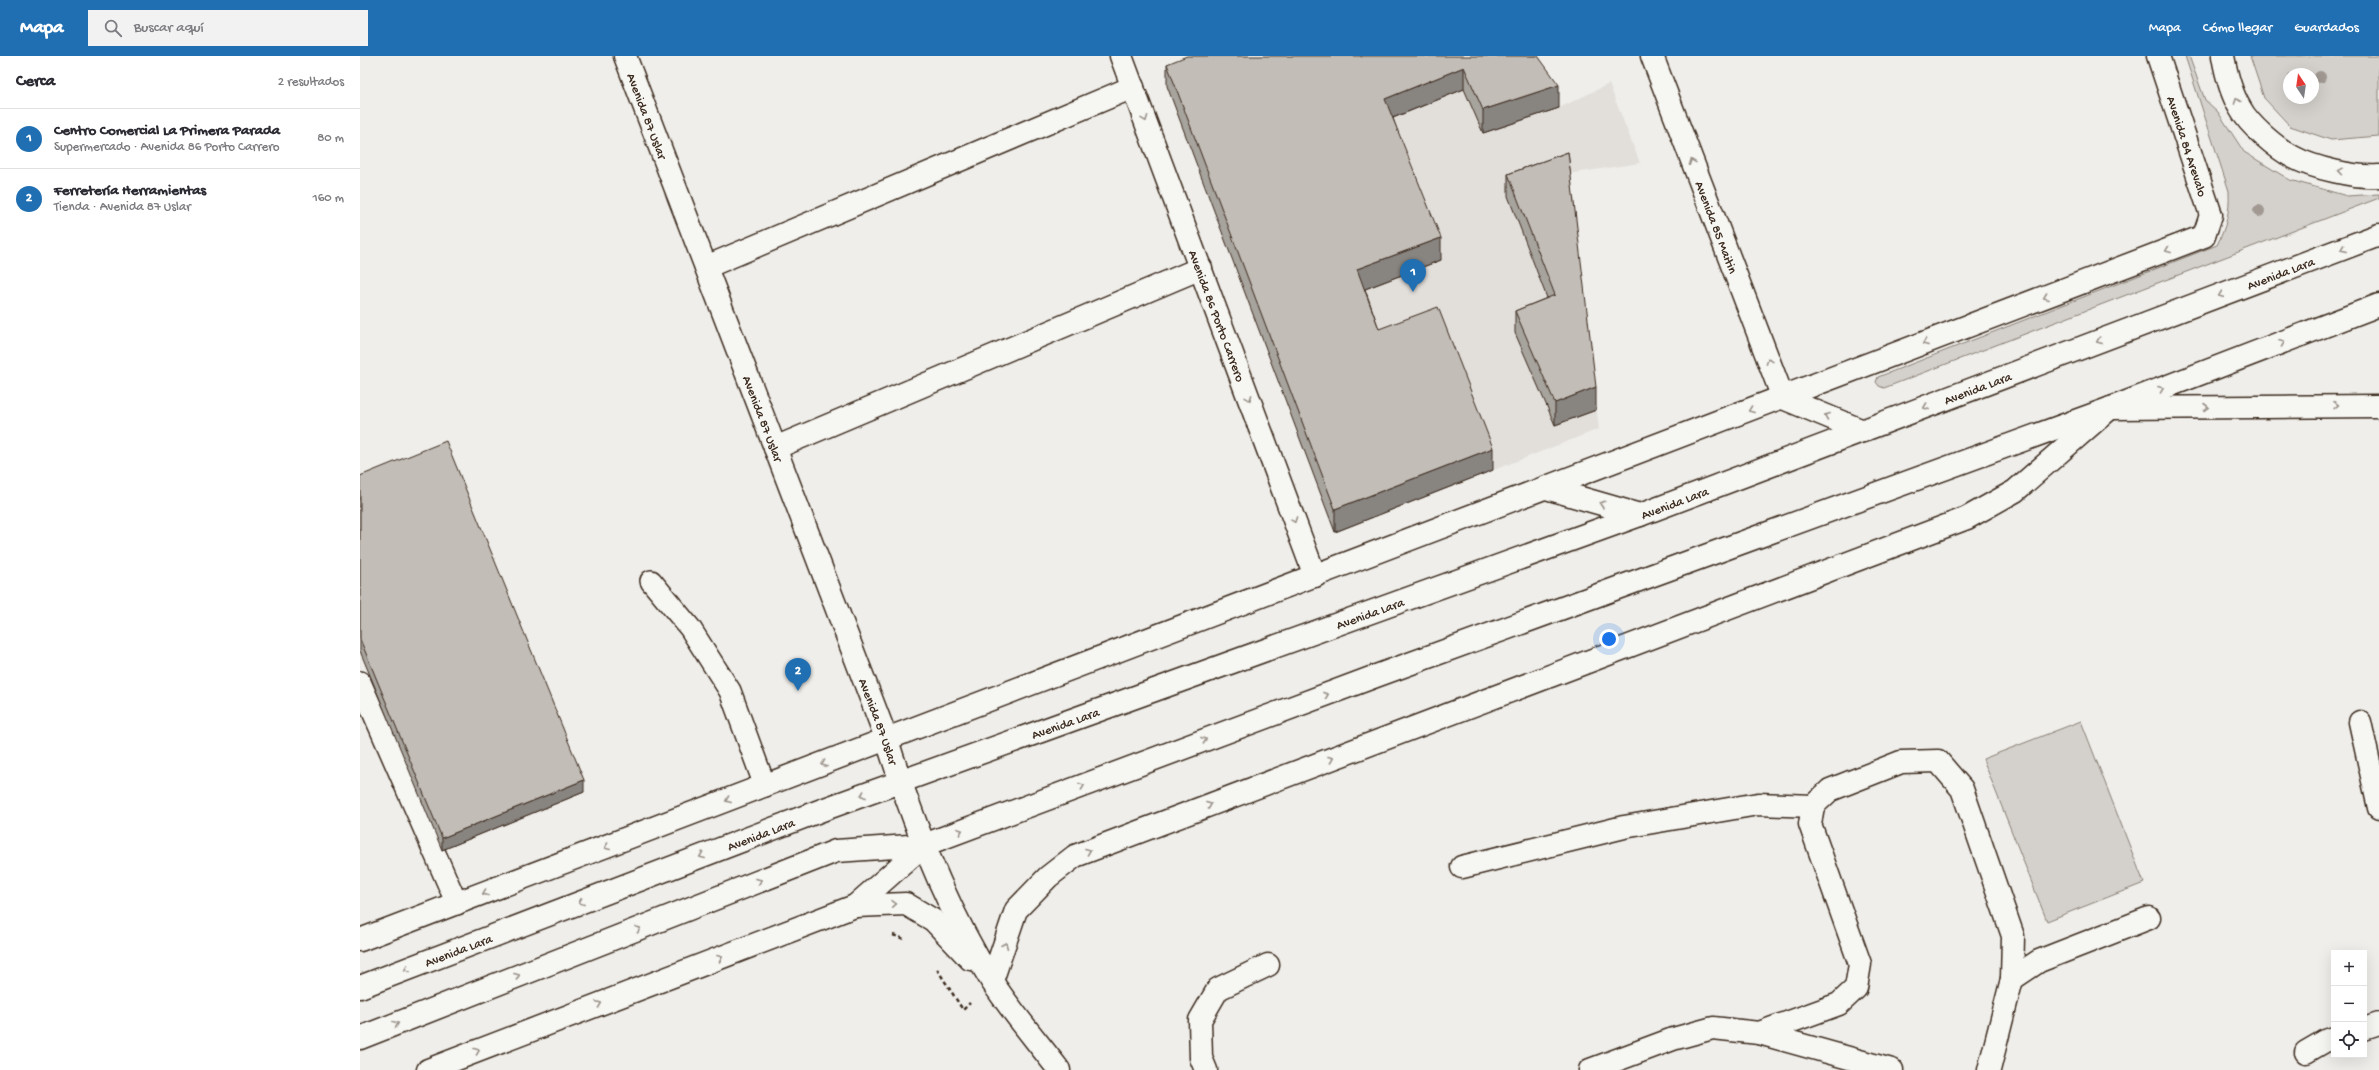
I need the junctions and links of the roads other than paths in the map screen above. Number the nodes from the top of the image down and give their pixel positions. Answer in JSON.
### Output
{"nodes":[{"id":1,"x":625,"y":56,"type":"edge"},
{"id":2,"x":1121,"y":56,"type":"edge"},
{"id":3,"x":1652,"y":56,"type":"edge"},
{"id":4,"x":2158,"y":56,"type":"edge"},
{"id":5,"x":2223,"y":56,"type":"edge"},
{"id":6,"x":1133,"y":87,"type":"junction"},
{"id":7,"x":2379,"y":176,"type":"edge"},
{"id":8,"x":2379,"y":235,"type":"edge"},
{"id":9,"x":706,"y":267,"type":"junction"},
{"id":10,"x":1201,"y":268,"type":"junction"},
{"id":11,"x":2379,"y":305,"type":"edge"},
{"id":12,"x":1783,"y":398,"type":"junction"},
{"id":13,"x":2379,"y":406,"type":"edge"},
{"id":14,"x":2111,"y":408,"type":"junction"},
{"id":15,"x":1863,"y":431,"type":"junction"},
{"id":16,"x":775,"y":448,"type":"junction"},
{"id":17,"x":1546,"y":488,"type":"junction"},
{"id":18,"x":1640,"y":515,"type":"junction"},
{"id":19,"x":1315,"y":576,"type":"junction"},
{"id":20,"x":651,"y":581,"type":"dead end"},
{"id":21,"x":360,"y":682,"type":"edge"},
{"id":22,"x":2360,"y":722,"type":"dead end"},
{"id":23,"x":887,"y":740,"type":"junction"},
{"id":24,"x":900,"y":782,"type":"junction"},
{"id":25,"x":765,"y":786,"type":"junction"},
{"id":26,"x":1812,"y":806,"type":"junction"},
{"id":27,"x":2379,"y":808,"type":"edge"},
{"id":28,"x":924,"y":845,"type":"junction"},
{"id":29,"x":1462,"y":867,"type":"dead end"},
{"id":30,"x":456,"y":904,"type":"junction"},
{"id":31,"x":856,"y":906,"type":"junction"},
{"id":32,"x":2149,"y":918,"type":"dead end"},
{"id":33,"x":360,"y":940,"type":"edge"},
{"id":34,"x":1268,"y":965,"type":"dead end"},
{"id":35,"x":2012,"y":978,"type":"junction"},
{"id":36,"x":992,"y":981,"type":"junction"},
{"id":37,"x":360,"y":987,"type":"edge"},
{"id":38,"x":2379,"y":1024,"type":"edge"},
{"id":39,"x":2367,"y":1028,"type":"edge"},
{"id":40,"x":1759,"y":1033,"type":"junction"},
{"id":41,"x":360,"y":1038,"type":"edge"},
{"id":42,"x":2331,"y":1039,"type":"edge"},
{"id":43,"x":2306,"y":1052,"type":"dead end"},
{"id":44,"x":428,"y":1070,"type":"edge"},
{"id":45,"x":1059,"y":1070,"type":"edge"},
{"id":46,"x":1206,"y":1070,"type":"edge"},
{"id":47,"x":1590,"y":1070,"type":"edge"},
{"id":48,"x":1892,"y":1070,"type":"edge"},
{"id":49,"x":1989,"y":1070,"type":"edge"}],
"edges":[{"from":1,"to":9,"type":"main road","name":"Avenida 87 Uslar"},
{"from":2,"to":6,"type":"main road","name":"Avenida 86 Porto Carrero"},
{"from":12,"to":3,"type":"main road","name":"Avenida 85 Maitin","one_way":true},
{"from":4,"to":12,"type":"main road","name":"Avenida 84 Arevalo","one_way":true},
{"from":7,"to":5,"type":"main road","one_way":true},
{"from":6,"to":9,"type":"main road"},
{"from":6,"to":10,"type":"main road","name":"Avenida 86 Porto Carrero","one_way":true},
{"from":8,"to":15,"type":"main road","name":"Avenida Lara","one_way":true},
{"from":9,"to":16,"type":"main road","name":"Avenida 87 Uslar"},
{"from":10,"to":16,"type":"main road"},
{"from":10,"to":19,"type":"main road","name":"Avenida 86 Porto Carrero","one_way":true},
{"from":14,"to":11,"type":"main road","one_way":true},
{"from":15,"to":12,"type":"main road","one_way":true},
{"from":12,"to":17,"type":"main road","one_way":true},
{"from":14,"to":13,"type":"main road","one_way":true},
{"from":28,"to":14,"type":"main road","one_way":true},
{"from":36,"to":14,"type":"main road","one_way":true},
{"from":15,"to":18,"type":"main road","name":"Avenida Lara"},
{"from":16,"to":23,"type":"main road","name":"Avenida 87 Uslar"},
{"from":18,"to":17,"type":"main road","one_way":true},
{"from":17,"to":19,"type":"main road"},
{"from":18,"to":24,"type":"main road","name":"Avenida Lara"},
{"from":19,"to":23,"type":"main road"},
{"from":20,"to":25,"type":"lane"},
{"from":21,"to":30,"type":"lane"},
{"from":22,"to":27,"type":"main road"},
{"from":23,"to":24,"type":"main road","name":"Avenida 87 Uslar"},
{"from":23,"to":25,"type":"main road","one_way":true},
{"from":24,"to":28,"type":"main road","name":"Avenida 87 Uslar"},
{"from":24,"to":37,"type":"main road","name":"Avenida Lara","one_way":true},
{"from":25,"to":30,"type":"main road","one_way":true},
{"from":26,"to":29,"type":"main road"},
{"from":26,"to":35,"type":"main road"},
{"from":26,"to":40,"type":"main road"},
{"from":28,"to":31,"type":"main road"},
{"from":28,"to":36,"type":"main road","name":"Avenida 87 Uslar"},
{"from":41,"to":28,"type":"main road","one_way":true},
{"from":30,"to":33,"type":"main road"},
{"from":31,"to":36,"type":"main road","one_way":true},
{"from":44,"to":31,"type":"main road","one_way":true},
{"from":32,"to":35,"type":"main road"},
{"from":34,"to":46,"type":"main road"},
{"from":35,"to":49,"type":"main road"},
{"from":36,"to":45,"type":"main road"},
{"from":38,"to":39,"type":"main road"},
{"from":40,"to":47,"type":"main road"},
{"from":40,"to":48,"type":"main road"},
{"from":42,"to":43,"type":"main road"}]}
